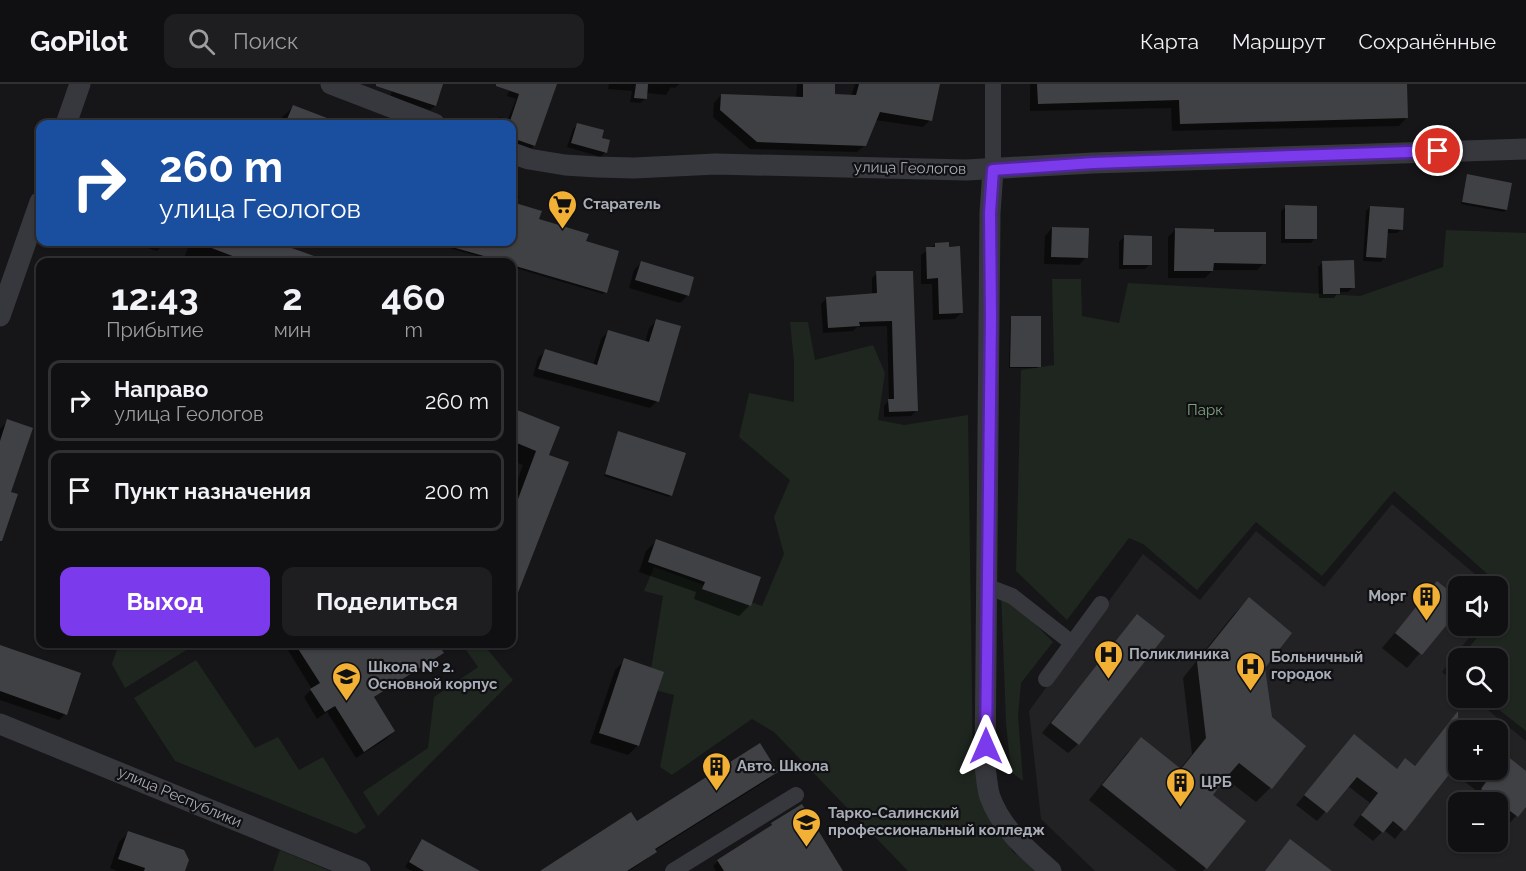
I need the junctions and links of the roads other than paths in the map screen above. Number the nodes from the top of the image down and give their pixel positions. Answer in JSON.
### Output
{"nodes":[{"id":1,"x":80,"y":84,"type":"edge"},
{"id":2,"x":331,"y":84,"type":"edge"},
{"id":3,"x":993,"y":84,"type":"edge"},
{"id":4,"x":67,"y":120,"type":"edge"},
{"id":5,"x":425,"y":120,"type":"edge"},
{"id":6,"x":1526,"y":149,"type":"edge"},
{"id":7,"x":516,"y":154,"type":"edge"},
{"id":8,"x":993,"y":170,"type":"junction"},
{"id":9,"x":36,"y":213,"type":"edge"},
{"id":10,"x":2,"y":302,"type":"edge"},
{"id":11,"x":986,"y":586,"type":"junction"},
{"id":12,"x":1101,"y":604,"type":"dead end"},
{"id":13,"x":1072,"y":643,"type":"junction"},
{"id":14,"x":1046,"y":679,"type":"dead end"},
{"id":15,"x":0,"y":724,"type":"edge"},
{"id":16,"x":796,"y":795,"type":"dead end"},
{"id":17,"x":360,"y":871,"type":"edge"},
{"id":18,"x":673,"y":871,"type":"edge"},
{"id":19,"x":1051,"y":871,"type":"edge"}],
"edges":[{"from":1,"to":4,"type":"street"},
{"from":2,"to":5,"type":"street"},
{"from":3,"to":8,"type":"street"},
{"from":6,"to":8,"type":"street","name":"улица Геологов"},
{"from":7,"to":8,"type":"street","name":"улица Геологов"},
{"from":8,"to":11,"type":"street"},
{"from":9,"to":10,"type":"street"},
{"from":11,"to":13,"type":"street"},
{"from":11,"to":19,"type":"street"},
{"from":12,"to":13,"type":"street"},
{"from":13,"to":14,"type":"street"},
{"from":15,"to":17,"type":"street","name":"улица Республики"},
{"from":16,"to":18,"type":"street"}]}
